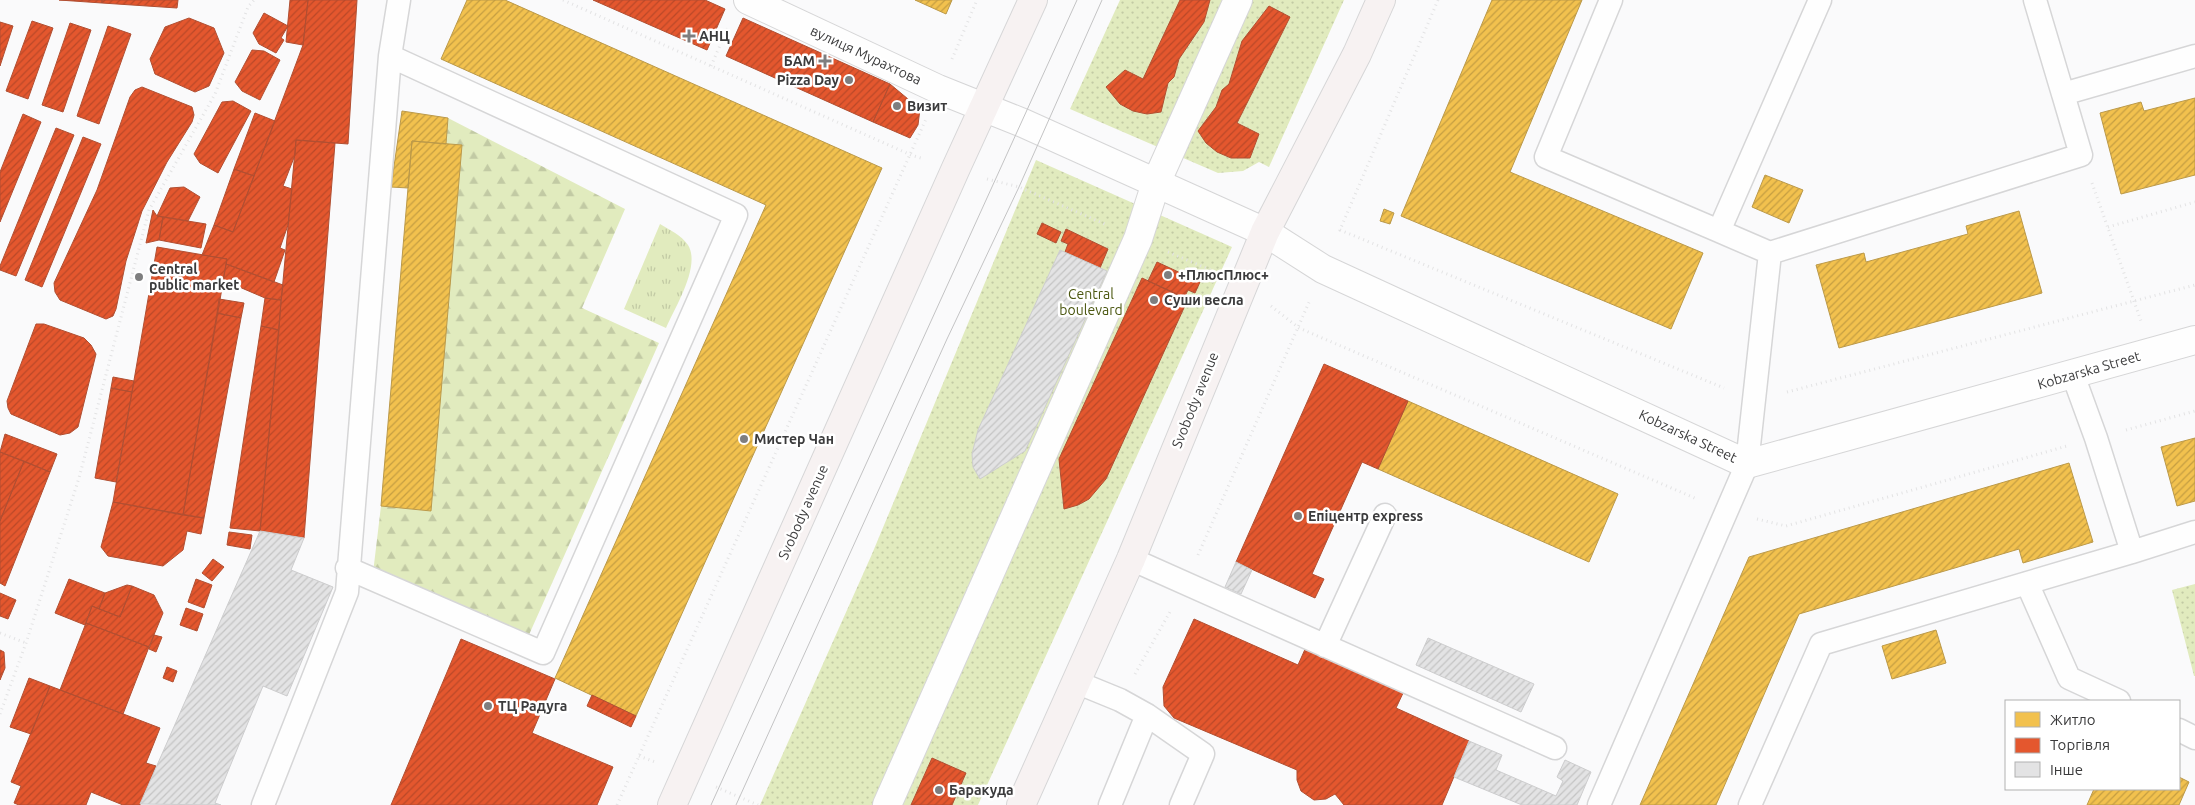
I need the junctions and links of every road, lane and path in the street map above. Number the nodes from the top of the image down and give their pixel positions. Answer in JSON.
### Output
{"nodes":[{"id":1,"x":254,"y":0,"type":"edge"},
{"id":2,"x":399,"y":0,"type":"edge"},
{"id":3,"x":977,"y":0,"type":"edge"},
{"id":4,"x":1033,"y":0,"type":"edge"},
{"id":5,"x":1238,"y":0,"type":"edge"},
{"id":6,"x":1381,"y":0,"type":"edge"},
{"id":7,"x":1438,"y":0,"type":"edge"},
{"id":8,"x":1611,"y":0,"type":"edge"},
{"id":9,"x":1820,"y":0,"type":"edge"},
{"id":10,"x":2035,"y":0,"type":"edge"},
{"id":11,"x":761,"y":3,"type":"edge"},
{"id":12,"x":729,"y":25,"type":"dead end"},
{"id":13,"x":390,"y":56,"type":"junction"},
{"id":14,"x":2195,"y":56,"type":"edge"},
{"id":15,"x":711,"y":66,"type":"dead end"},
{"id":16,"x":938,"y":88,"type":"junction"},
{"id":17,"x":2064,"y":94,"type":"junction"},
{"id":18,"x":985,"y":106,"type":"junction"},
{"id":19,"x":2081,"y":155,"type":"junction"},
{"id":20,"x":1156,"y":183,"type":"junction"},
{"id":21,"x":2195,"y":202,"type":"edge"},
{"id":22,"x":2108,"y":227,"type":"junction"},
{"id":23,"x":1340,"y":230,"type":"junction"},
{"id":24,"x":1719,"y":231,"type":"junction"},
{"id":25,"x":1265,"y":232,"type":"junction"},
{"id":26,"x":1770,"y":253,"type":"junction"},
{"id":27,"x":1323,"y":269,"type":"junction"},
{"id":28,"x":2195,"y":285,"type":"edge"},
{"id":29,"x":2135,"y":302,"type":"junction"},
{"id":30,"x":2195,"y":340,"type":"edge"},
{"id":31,"x":2151,"y":353,"type":"junction"},
{"id":32,"x":2073,"y":375,"type":"junction"},
{"id":33,"x":1754,"y":400,"type":"junction"},
{"id":34,"x":1747,"y":464,"type":"junction"},
{"id":35,"x":1385,"y":515,"type":"dead end"},
{"id":36,"x":2195,"y":532,"type":"edge"},
{"id":37,"x":2132,"y":552,"type":"junction"},
{"id":38,"x":1131,"y":559,"type":"junction"},
{"id":39,"x":347,"y":568,"type":"junction"},
{"id":40,"x":2027,"y":583,"type":"junction"},
{"id":41,"x":1186,"y":584,"type":"junction"},
{"id":42,"x":0,"y":633,"type":"edge"},
{"id":43,"x":26,"y":643,"type":"junction"},
{"id":44,"x":1325,"y":646,"type":"junction"},
{"id":45,"x":1076,"y":682,"type":"junction"},
{"id":46,"x":1120,"y":700,"type":"junction"},
{"id":47,"x":2117,"y":700,"type":"edge"},
{"id":48,"x":0,"y":714,"type":"edge"},
{"id":49,"x":1147,"y":715,"type":"junction"},
{"id":50,"x":2180,"y":730,"type":"edge"},
{"id":51,"x":2195,"y":738,"type":"edge"},
{"id":52,"x":1555,"y":748,"type":"dead end"},
{"id":53,"x":263,"y":805,"type":"edge"},
{"id":54,"x":617,"y":805,"type":"edge"},
{"id":55,"x":672,"y":805,"type":"edge"},
{"id":56,"x":887,"y":805,"type":"edge"},
{"id":57,"x":1021,"y":805,"type":"edge"},
{"id":58,"x":1110,"y":805,"type":"edge"},
{"id":59,"x":1181,"y":805,"type":"edge"},
{"id":60,"x":1599,"y":805,"type":"edge"},
{"id":61,"x":1750,"y":805,"type":"edge"}],
"edges":[{"from":1,"to":43,"type":"path"},
{"from":2,"to":13,"type":"lane"},
{"from":3,"to":16,"type":"path"},
{"from":4,"to":18,"type":"main road","name":"Svobody avenue"},
{"from":5,"to":20,"type":"street"},
{"from":6,"to":25,"type":"main road","name":"Svobody avenue"},
{"from":7,"to":23,"type":"path"},
{"from":8,"to":24,"type":"lane"},
{"from":9,"to":24,"type":"lane"},
{"from":10,"to":17,"type":"lane"},
{"from":11,"to":16,"type":"street","name":"вулиця Мурахтова"},
{"from":12,"to":15,"type":"path"},
{"from":13,"to":39,"type":"lane"},
{"from":13,"to":39,"type":"lane"},
{"from":14,"to":17,"type":"lane"},
{"from":16,"to":18,"type":"street","name":"вулиця Мурахтова"},
{"from":16,"to":54,"type":"path"},
{"from":17,"to":19,"type":"lane"},
{"from":18,"to":20,"type":"street","name":"вулиця Мурахтова"},
{"from":18,"to":55,"type":"main road","name":"Svobody avenue"},
{"from":19,"to":22,"type":"path"},
{"from":19,"to":26,"type":"lane"},
{"from":20,"to":25,"type":"street","name":"Kobzarska Street"},
{"from":20,"to":56,"type":"street"},
{"from":21,"to":22,"type":"path"},
{"from":22,"to":29,"type":"path"},
{"from":23,"to":27,"type":"path"},
{"from":23,"to":33,"type":"path"},
{"from":24,"to":26,"type":"lane"},
{"from":25,"to":27,"type":"street","name":"Kobzarska Street"},
{"from":25,"to":38,"type":"main road","name":"Svobody avenue"},
{"from":26,"to":33,"type":"lane"},
{"from":27,"to":34,"type":"street","name":"Kobzarska Street"},
{"from":27,"to":41,"type":"path"},
{"from":28,"to":29,"type":"path"},
{"from":29,"to":31,"type":"path"},
{"from":29,"to":33,"type":"path"},
{"from":30,"to":31,"type":"street","name":"Kobzarska Street"},
{"from":31,"to":32,"type":"street","name":"Kobzarska Street"},
{"from":32,"to":34,"type":"street","name":"Kobzarska Street"},
{"from":32,"to":37,"type":"lane"},
{"from":33,"to":34,"type":"lane"},
{"from":34,"to":60,"type":"lane"},
{"from":35,"to":44,"type":"lane"},
{"from":36,"to":37,"type":"lane"},
{"from":37,"to":40,"type":"lane"},
{"from":38,"to":41,"type":"lane"},
{"from":38,"to":45,"type":"main road","name":"Svobody avenue"},
{"from":39,"to":53,"type":"lane"},
{"from":40,"to":47,"type":"lane"},
{"from":40,"to":61,"type":"lane"},
{"from":41,"to":44,"type":"lane"},
{"from":41,"to":46,"type":"path"},
{"from":42,"to":43,"type":"path"},
{"from":43,"to":48,"type":"path"},
{"from":44,"to":52,"type":"lane"},
{"from":45,"to":46,"type":"lane"},
{"from":45,"to":57,"type":"main road","name":"Svobody avenue"},
{"from":46,"to":49,"type":"lane"},
{"from":49,"to":58,"type":"lane"},
{"from":49,"to":59,"type":"lane"},
{"from":50,"to":51,"type":"lane"}]}
